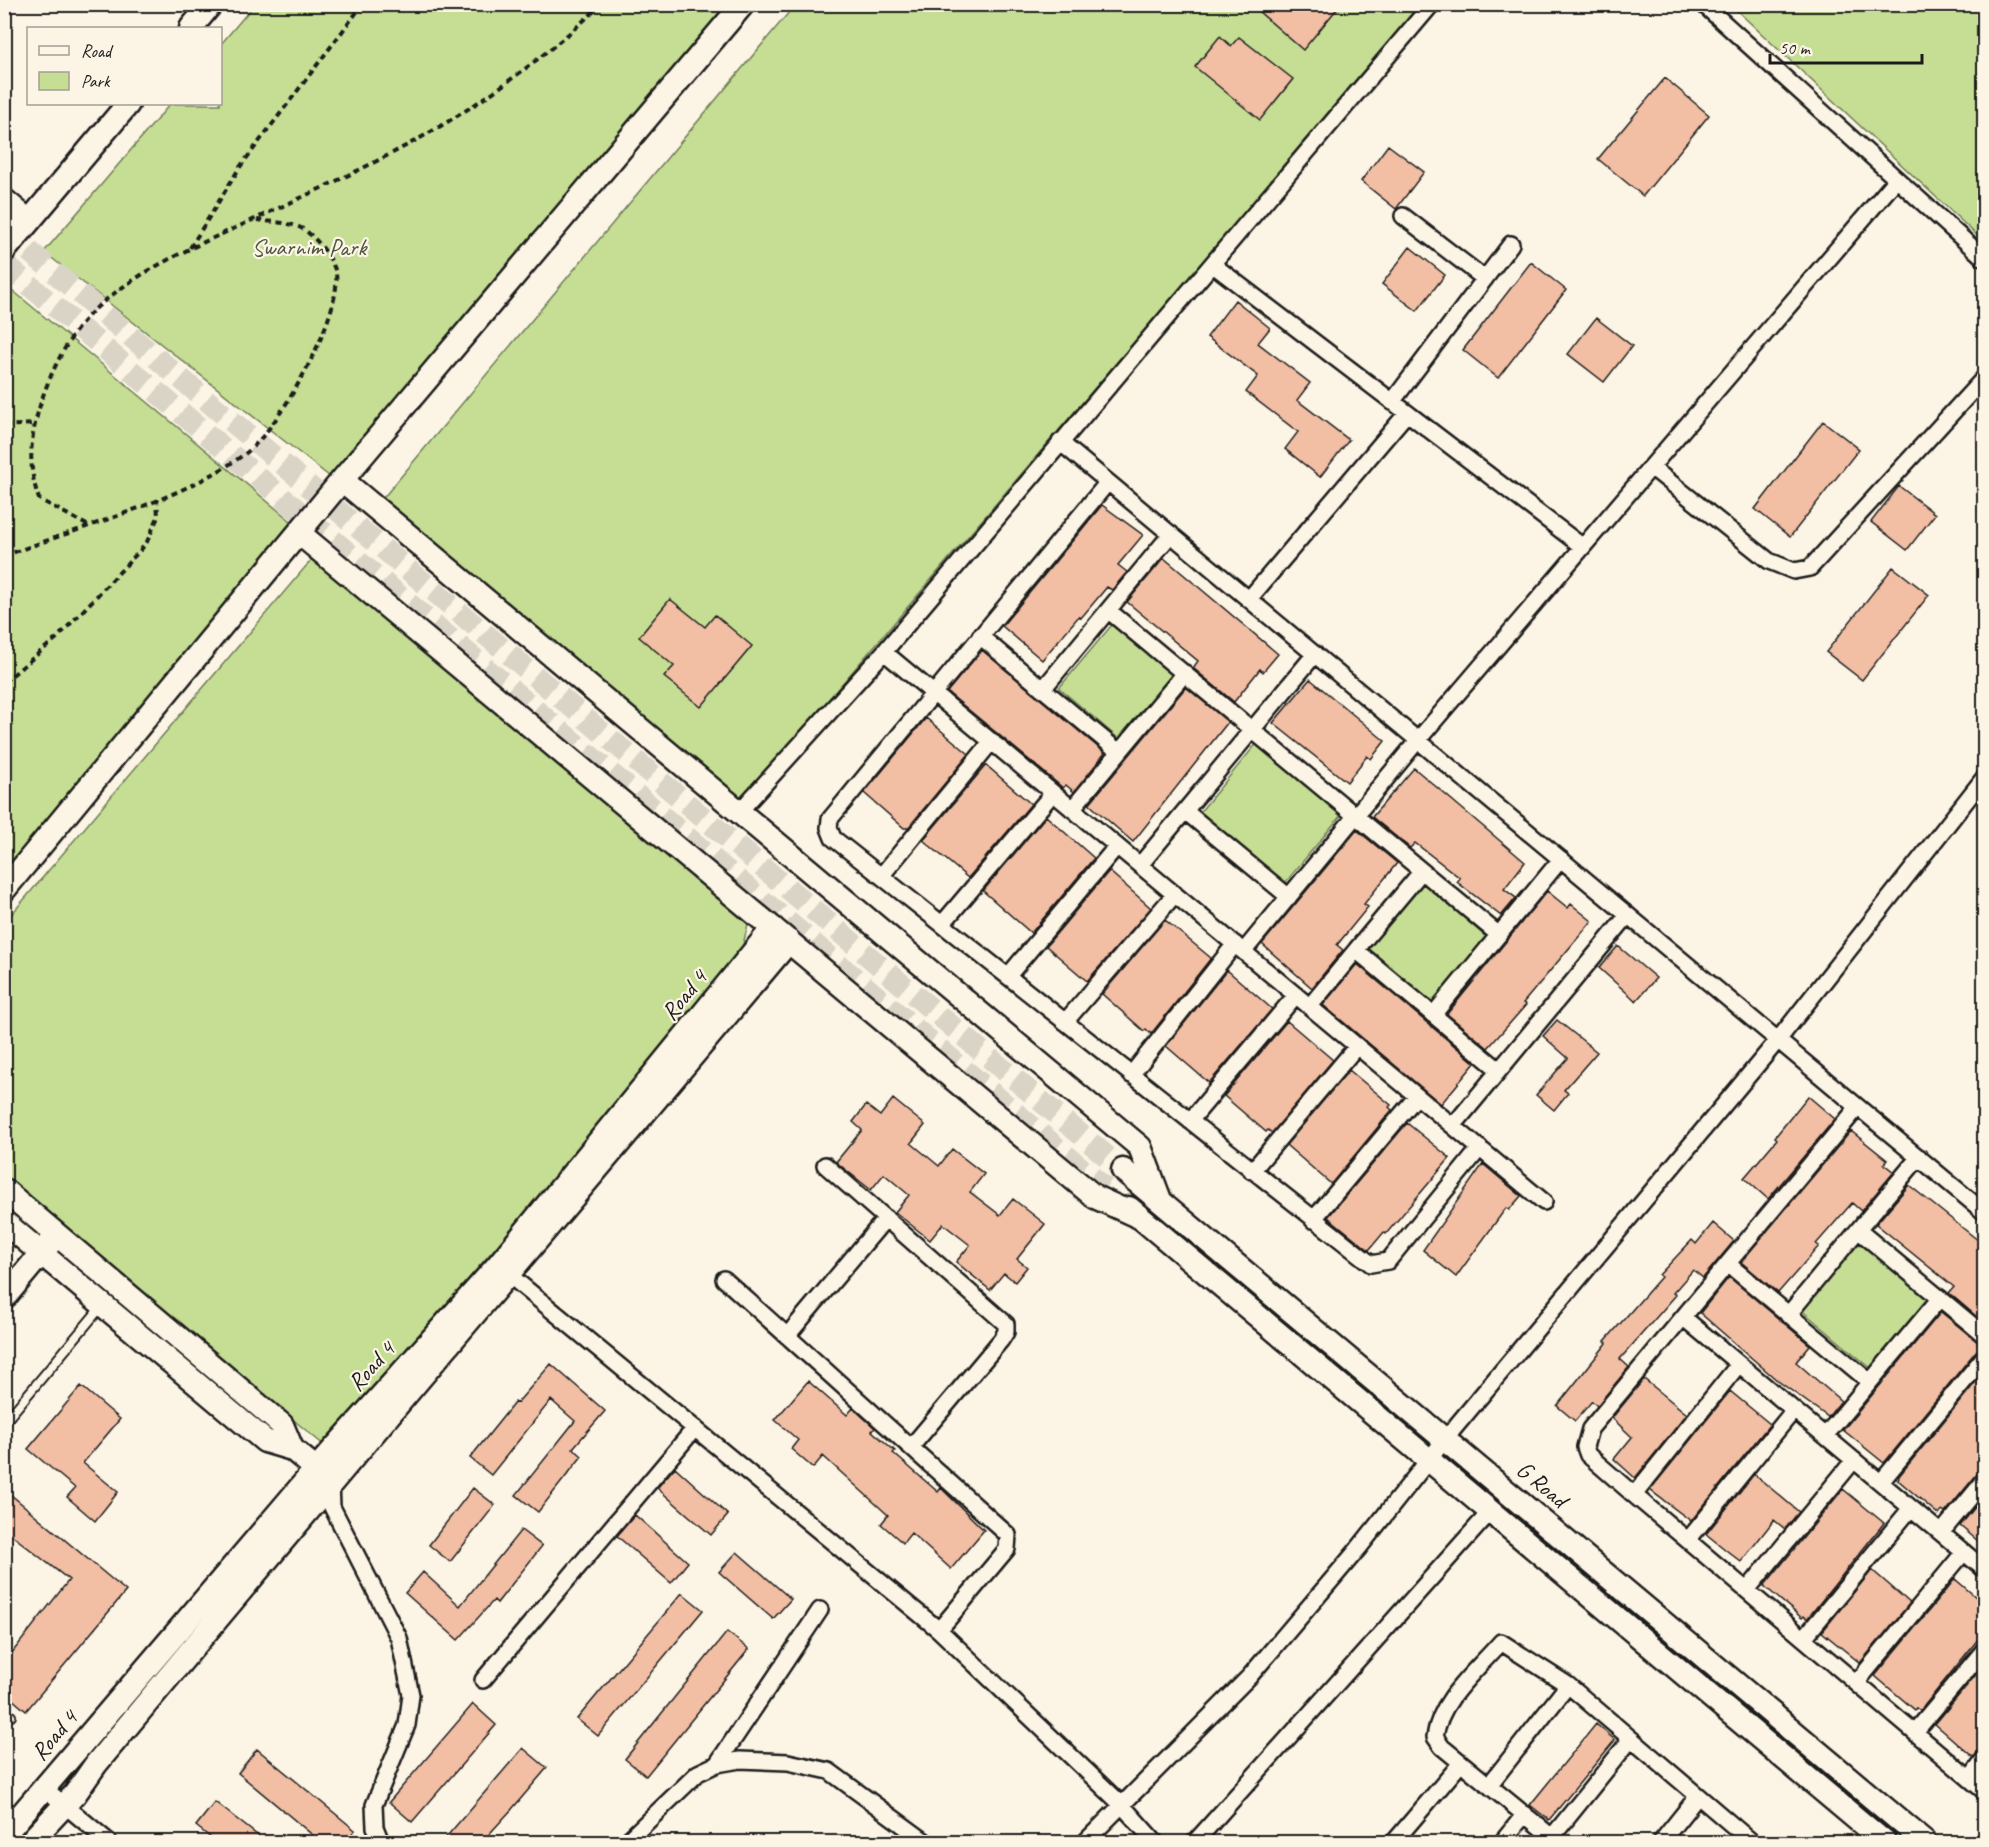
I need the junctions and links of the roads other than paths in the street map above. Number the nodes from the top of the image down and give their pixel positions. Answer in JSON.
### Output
{"nodes":[{"id":1,"x":211,"y":4,"type":"edge"},
{"id":2,"x":743,"y":4,"type":"edge"},
{"id":3,"x":1432,"y":4,"type":"edge"},
{"id":4,"x":1703,"y":4,"type":"edge"},
{"id":5,"x":192,"y":27,"type":"edge"},
{"id":6,"x":127,"y":105,"type":"edge"},
{"id":7,"x":1897,"y":179,"type":"junction"},
{"id":8,"x":4,"y":200,"type":"edge"},
{"id":9,"x":1403,"y":216,"type":"dead end"},
{"id":10,"x":29,"y":221,"type":"junction"},
{"id":11,"x":1511,"y":243,"type":"dead end"},
{"id":12,"x":4,"y":251,"type":"edge"},
{"id":13,"x":1984,"y":258,"type":"edge"},
{"id":14,"x":1212,"y":264,"type":"junction"},
{"id":15,"x":1485,"y":279,"type":"junction"},
{"id":16,"x":1984,"y":378,"type":"edge"},
{"id":17,"x":1392,"y":402,"type":"junction"},
{"id":18,"x":1407,"y":413,"type":"junction"},
{"id":19,"x":1060,"y":442,"type":"junction"},
{"id":20,"x":1651,"y":467,"type":"junction"},
{"id":21,"x":342,"y":480,"type":"junction"},
{"id":22,"x":1108,"y":482,"type":"junction"},
{"id":23,"x":299,"y":533,"type":"junction"},
{"id":24,"x":1171,"y":534,"type":"junction"},
{"id":25,"x":1583,"y":547,"type":"junction"},
{"id":26,"x":1249,"y":599,"type":"junction"},
{"id":27,"x":1109,"y":611,"type":"junction"},
{"id":28,"x":980,"y":636,"type":"junction"},
{"id":29,"x":884,"y":652,"type":"junction"},
{"id":30,"x":1315,"y":654,"type":"junction"},
{"id":31,"x":1185,"y":673,"type":"junction"},
{"id":32,"x":1043,"y":689,"type":"junction"},
{"id":33,"x":933,"y":693,"type":"junction"},
{"id":34,"x":1252,"y":730,"type":"junction"},
{"id":35,"x":1418,"y":740,"type":"junction"},
{"id":36,"x":992,"y":741,"type":"junction"},
{"id":37,"x":1119,"y":752,"type":"junction"},
{"id":38,"x":1984,"y":778,"type":"edge"},
{"id":39,"x":1053,"y":793,"type":"junction"},
{"id":40,"x":1072,"y":809,"type":"junction"},
{"id":41,"x":1185,"y":811,"type":"junction"},
{"id":42,"x":740,"y":812,"type":"junction"},
{"id":43,"x":1356,"y":816,"type":"junction"},
{"id":44,"x":1117,"y":846,"type":"junction"},
{"id":45,"x":1561,"y":859,"type":"junction"},
{"id":46,"x":1140,"y":865,"type":"junction"},
{"id":47,"x":1422,"y":871,"type":"junction"},
{"id":48,"x":882,"y":875,"type":"junction"},
{"id":49,"x":4,"y":890,"type":"edge"},
{"id":50,"x":1175,"y":894,"type":"junction"},
{"id":51,"x":1289,"y":897,"type":"junction"},
{"id":52,"x":1628,"y":915,"type":"junction"},
{"id":53,"x":942,"y":923,"type":"junction"},
{"id":54,"x":781,"y":935,"type":"junction"},
{"id":55,"x":1499,"y":935,"type":"junction"},
{"id":56,"x":1239,"y":948,"type":"junction"},
{"id":57,"x":1356,"y":950,"type":"junction"},
{"id":58,"x":1008,"y":976,"type":"junction"},
{"id":59,"x":1296,"y":995,"type":"junction"},
{"id":60,"x":1310,"y":1006,"type":"junction"},
{"id":61,"x":1433,"y":1015,"type":"junction"},
{"id":62,"x":1065,"y":1022,"type":"junction"},
{"id":63,"x":1778,"y":1040,"type":"junction"},
{"id":64,"x":1357,"y":1046,"type":"junction"},
{"id":65,"x":1499,"y":1070,"type":"junction"},
{"id":66,"x":1131,"y":1075,"type":"junction"},
{"id":67,"x":1417,"y":1096,"type":"junction"},
{"id":68,"x":1858,"y":1107,"type":"junction"},
{"id":69,"x":1190,"y":1121,"type":"junction"},
{"id":70,"x":1453,"y":1126,"type":"junction"},
{"id":71,"x":1480,"y":1148,"type":"junction"},
{"id":72,"x":1919,"y":1157,"type":"junction"},
{"id":73,"x":825,"y":1165,"type":"dead end"},
{"id":74,"x":1123,"y":1170,"type":"tunnel mouth"},
{"id":75,"x":1252,"y":1171,"type":"junction"},
{"id":76,"x":1105,"y":1188,"type":"tunnel mouth"},
{"id":77,"x":4,"y":1190,"type":"edge"},
{"id":78,"x":1160,"y":1200,"type":"junction"},
{"id":79,"x":1544,"y":1202,"type":"dead end"},
{"id":80,"x":1984,"y":1212,"type":"edge"},
{"id":81,"x":1139,"y":1217,"type":"junction"},
{"id":82,"x":886,"y":1218,"type":"junction"},
{"id":83,"x":1313,"y":1220,"type":"junction"},
{"id":84,"x":4,"y":1222,"type":"edge"},
{"id":85,"x":1858,"y":1230,"type":"junction"},
{"id":86,"x":57,"y":1235,"type":"junction"},
{"id":87,"x":42,"y":1253,"type":"junction"},
{"id":88,"x":1728,"y":1264,"type":"junction"},
{"id":89,"x":504,"y":1270,"type":"junction"},
{"id":90,"x":724,"y":1280,"type":"dead end"},
{"id":91,"x":4,"y":1298,"type":"edge"},
{"id":92,"x":1940,"y":1298,"type":"junction"},
{"id":93,"x":102,"y":1305,"type":"junction"},
{"id":94,"x":1788,"y":1314,"type":"junction"},
{"id":95,"x":1684,"y":1318,"type":"junction"},
{"id":96,"x":1984,"y":1335,"type":"edge"},
{"id":97,"x":787,"y":1336,"type":"junction"},
{"id":98,"x":1984,"y":1357,"type":"edge"},
{"id":99,"x":1739,"y":1364,"type":"junction"},
{"id":100,"x":1870,"y":1382,"type":"junction"},
{"id":101,"x":1794,"y":1410,"type":"junction"},
{"id":102,"x":4,"y":1423,"type":"edge"},
{"id":103,"x":695,"y":1428,"type":"junction"},
{"id":104,"x":1826,"y":1436,"type":"junction"},
{"id":105,"x":1446,"y":1438,"type":"junction"},
{"id":106,"x":911,"y":1447,"type":"junction"},
{"id":107,"x":292,"y":1449,"type":"junction"},
{"id":108,"x":1428,"y":1460,"type":"junction"},
{"id":109,"x":1854,"y":1460,"type":"junction"},
{"id":110,"x":323,"y":1475,"type":"junction"},
{"id":111,"x":1984,"y":1481,"type":"edge"},
{"id":112,"x":1881,"y":1482,"type":"junction"},
{"id":113,"x":1634,"y":1495,"type":"junction"},
{"id":114,"x":1911,"y":1508,"type":"junction"},
{"id":115,"x":1490,"y":1512,"type":"junction"},
{"id":116,"x":1941,"y":1533,"type":"junction"},
{"id":117,"x":1688,"y":1540,"type":"junction"},
{"id":118,"x":1964,"y":1552,"type":"junction"},
{"id":119,"x":1984,"y":1569,"type":"edge"},
{"id":120,"x":1747,"y":1590,"type":"junction"},
{"id":121,"x":820,"y":1610,"type":"dead end"},
{"id":122,"x":939,"y":1630,"type":"junction"},
{"id":123,"x":1804,"y":1638,"type":"junction"},
{"id":124,"x":1984,"y":1650,"type":"edge"},
{"id":125,"x":483,"y":1680,"type":"dead end"},
{"id":126,"x":1857,"y":1682,"type":"junction"},
{"id":127,"x":1568,"y":1685,"type":"junction"},
{"id":128,"x":1915,"y":1732,"type":"junction"},
{"id":129,"x":1631,"y":1739,"type":"junction"},
{"id":130,"x":1984,"y":1759,"type":"edge"},
{"id":131,"x":1461,"y":1762,"type":"junction"},
{"id":132,"x":717,"y":1764,"type":"junction"},
{"id":133,"x":1970,"y":1778,"type":"junction"},
{"id":134,"x":1490,"y":1784,"type":"junction"},
{"id":135,"x":44,"y":1788,"type":"junction"},
{"id":136,"x":1984,"y":1791,"type":"edge"},
{"id":137,"x":1697,"y":1797,"type":"junction"},
{"id":138,"x":1121,"y":1804,"type":"junction"},
{"id":139,"x":63,"y":1805,"type":"junction"},
{"id":140,"x":12,"y":1810,"type":"edge"},
{"id":141,"x":1525,"y":1814,"type":"junction"},
{"id":142,"x":4,"y":1835,"type":"edge"},
{"id":143,"x":1555,"y":1840,"type":"edge"},
{"id":144,"x":30,"y":1842,"type":"edge"},
{"id":145,"x":109,"y":1842,"type":"edge"},
{"id":146,"x":381,"y":1842,"type":"edge"},
{"id":147,"x":626,"y":1842,"type":"edge"},
{"id":148,"x":926,"y":1842,"type":"edge"},
{"id":149,"x":1085,"y":1842,"type":"edge"},
{"id":150,"x":1155,"y":1842,"type":"edge"},
{"id":151,"x":1195,"y":1842,"type":"edge"},
{"id":152,"x":1394,"y":1842,"type":"edge"},
{"id":153,"x":1502,"y":1842,"type":"edge"},
{"id":154,"x":1661,"y":1842,"type":"edge"},
{"id":155,"x":1752,"y":1842,"type":"edge"},
{"id":156,"x":1884,"y":1842,"type":"edge"},
{"id":157,"x":1925,"y":1842,"type":"edge"}],
"edges":[{"from":1,"to":5,"type":"street"},
{"from":2,"to":21,"type":"street"},
{"from":3,"to":14,"type":"street"},
{"from":4,"to":7,"type":"street"},
{"from":6,"to":10,"type":"street"},
{"from":7,"to":13,"type":"street"},
{"from":7,"to":20,"type":"street"},
{"from":8,"to":10,"type":"street"},
{"from":9,"to":15,"type":"street"},
{"from":10,"to":12,"type":"street"},
{"from":11,"to":15,"type":"street"},
{"from":14,"to":17,"type":"street"},
{"from":14,"to":19,"type":"street"},
{"from":15,"to":17,"type":"street"},
{"from":16,"to":20,"type":"street"},
{"from":17,"to":18,"type":"street"},
{"from":18,"to":25,"type":"street"},
{"from":18,"to":26,"type":"street"},
{"from":19,"to":22,"type":"street"},
{"from":19,"to":29,"type":"street"},
{"from":20,"to":25,"type":"street"},
{"from":21,"to":23,"type":"street"},
{"from":21,"to":42,"type":"street"},
{"from":22,"to":24,"type":"street"},
{"from":22,"to":28,"type":"street"},
{"from":23,"to":49,"type":"street"},
{"from":23,"to":54,"type":"street"},
{"from":24,"to":26,"type":"street"},
{"from":24,"to":27,"type":"street"},
{"from":25,"to":35,"type":"street"},
{"from":26,"to":30,"type":"street"},
{"from":27,"to":31,"type":"street"},
{"from":27,"to":32,"type":"street"},
{"from":28,"to":32,"type":"street"},
{"from":28,"to":33,"type":"street"},
{"from":29,"to":33,"type":"street"},
{"from":29,"to":42,"type":"street"},
{"from":30,"to":34,"type":"street"},
{"from":30,"to":35,"type":"street"},
{"from":31,"to":34,"type":"street"},
{"from":31,"to":37,"type":"street"},
{"from":32,"to":37,"type":"street"},
{"from":33,"to":36,"type":"street"},
{"from":33,"to":48,"type":"street"},
{"from":34,"to":41,"type":"street"},
{"from":34,"to":43,"type":"street"},
{"from":35,"to":43,"type":"street"},
{"from":35,"to":45,"type":"street"},
{"from":36,"to":39,"type":"street"},
{"from":36,"to":48,"type":"street"},
{"from":37,"to":40,"type":"street"},
{"from":38,"to":63,"type":"street"},
{"from":39,"to":40,"type":"street"},
{"from":39,"to":53,"type":"street"},
{"from":40,"to":44,"type":"street"},
{"from":41,"to":46,"type":"street"},
{"from":41,"to":51,"type":"street"},
{"from":42,"to":78,"type":"street"},
{"from":43,"to":47,"type":"street"},
{"from":43,"to":51,"type":"street"},
{"from":44,"to":46,"type":"street"},
{"from":44,"to":58,"type":"street"},
{"from":45,"to":52,"type":"street"},
{"from":45,"to":55,"type":"street"},
{"from":46,"to":50,"type":"street"},
{"from":47,"to":55,"type":"street"},
{"from":47,"to":57,"type":"street"},
{"from":48,"to":53,"type":"street"},
{"from":50,"to":56,"type":"street"},
{"from":50,"to":62,"type":"street"},
{"from":51,"to":56,"type":"street"},
{"from":52,"to":63,"type":"street"},
{"from":52,"to":65,"type":"street"},
{"from":53,"to":58,"type":"street"},
{"from":54,"to":81,"type":"street"},
{"from":54,"to":89,"type":"street","name":"Road 4"},
{"from":55,"to":61,"type":"street"},
{"from":56,"to":59,"type":"street"},
{"from":56,"to":66,"type":"street"},
{"from":57,"to":60,"type":"street"},
{"from":57,"to":61,"type":"street"},
{"from":58,"to":62,"type":"street"},
{"from":59,"to":60,"type":"street"},
{"from":59,"to":69,"type":"street"},
{"from":60,"to":64,"type":"street"},
{"from":61,"to":65,"type":"street"},
{"from":62,"to":66,"type":"street"},
{"from":63,"to":68,"type":"street"},
{"from":63,"to":105,"type":"street"},
{"from":64,"to":67,"type":"street"},
{"from":64,"to":75,"type":"street"},
{"from":65,"to":70,"type":"street"},
{"from":66,"to":69,"type":"street"},
{"from":67,"to":70,"type":"street"},
{"from":67,"to":83,"type":"street"},
{"from":68,"to":72,"type":"street"},
{"from":68,"to":88,"type":"street"},
{"from":69,"to":75,"type":"street"},
{"from":70,"to":71,"type":"street"},
{"from":71,"to":79,"type":"street"},
{"from":71,"to":83,"type":"street"},
{"from":72,"to":80,"type":"street"},
{"from":72,"to":85,"type":"street"},
{"from":73,"to":82,"type":"street"},
{"from":74,"to":78,"type":"street","name":"G Road"},
{"from":75,"to":83,"type":"street"},
{"from":76,"to":81,"type":"street"},
{"from":77,"to":86,"type":"street"},
{"from":78,"to":105,"type":"street","name":"G Road"},
{"from":81,"to":108,"type":"street"},
{"from":82,"to":97,"type":"street"},
{"from":82,"to":106,"type":"street"},
{"from":84,"to":87,"type":"street"},
{"from":85,"to":92,"type":"street"},
{"from":85,"to":94,"type":"street"},
{"from":86,"to":87,"type":"street"},
{"from":86,"to":107,"type":"street"},
{"from":87,"to":91,"type":"street"},
{"from":87,"to":93,"type":"street"},
{"from":88,"to":94,"type":"street"},
{"from":88,"to":95,"type":"street"},
{"from":89,"to":103,"type":"street"},
{"from":89,"to":110,"type":"street","name":"Road 4"},
{"from":90,"to":97,"type":"street"},
{"from":92,"to":96,"type":"street"},
{"from":92,"to":100,"type":"street"},
{"from":93,"to":102,"type":"lane"},
{"from":93,"to":107,"type":"street"},
{"from":94,"to":100,"type":"street"},
{"from":95,"to":99,"type":"street"},
{"from":95,"to":113,"type":"street"},
{"from":97,"to":106,"type":"street"},
{"from":98,"to":112,"type":"street"},
{"from":99,"to":101,"type":"street"},
{"from":99,"to":113,"type":"street"},
{"from":100,"to":104,"type":"street"},
{"from":101,"to":104,"type":"street"},
{"from":101,"to":117,"type":"street"},
{"from":103,"to":122,"type":"street"},
{"from":103,"to":125,"type":"street"},
{"from":104,"to":109,"type":"street"},
{"from":105,"to":108,"type":"street"},
{"from":105,"to":157,"type":"street","name":"G Road"},
{"from":106,"to":122,"type":"street"},
{"from":107,"to":110,"type":"street"},
{"from":108,"to":115,"type":"street"},
{"from":108,"to":138,"type":"street"},
{"from":109,"to":112,"type":"street"},
{"from":109,"to":120,"type":"street"},
{"from":110,"to":135,"type":"street","name":"Road 4"},
{"from":110,"to":139,"type":"street","name":"Road 4"},
{"from":110,"to":146,"type":"street"},
{"from":111,"to":116,"type":"street"},
{"from":112,"to":114,"type":"street"},
{"from":113,"to":117,"type":"street"},
{"from":114,"to":116,"type":"street"},
{"from":114,"to":123,"type":"street"},
{"from":115,"to":151,"type":"street"},
{"from":115,"to":156,"type":"street"},
{"from":116,"to":118,"type":"street"},
{"from":117,"to":120,"type":"street"},
{"from":118,"to":119,"type":"street"},
{"from":118,"to":126,"type":"street"},
{"from":120,"to":123,"type":"street"},
{"from":121,"to":132,"type":"street"},
{"from":122,"to":138,"type":"street"},
{"from":123,"to":126,"type":"street"},
{"from":124,"to":128,"type":"street"},
{"from":126,"to":128,"type":"street"},
{"from":127,"to":129,"type":"street"},
{"from":127,"to":131,"type":"street"},
{"from":127,"to":134,"type":"street"},
{"from":128,"to":133,"type":"street"},
{"from":129,"to":137,"type":"street"},
{"from":129,"to":143,"type":"street"},
{"from":130,"to":133,"type":"street"},
{"from":131,"to":134,"type":"street"},
{"from":131,"to":152,"type":"street"},
{"from":132,"to":147,"type":"street"},
{"from":132,"to":148,"type":"street"},
{"from":133,"to":136,"type":"street"},
{"from":134,"to":141,"type":"street"},
{"from":135,"to":139,"type":"street"},
{"from":135,"to":140,"type":"street","name":"Road 4"},
{"from":137,"to":154,"type":"street"},
{"from":137,"to":155,"type":"street"},
{"from":138,"to":149,"type":"street"},
{"from":138,"to":150,"type":"street"},
{"from":139,"to":144,"type":"street","name":"Road 4"},
{"from":139,"to":145,"type":"street"},
{"from":140,"to":142,"type":"street","name":"Road 4"},
{"from":141,"to":143,"type":"street"},
{"from":141,"to":153,"type":"street"}]}
